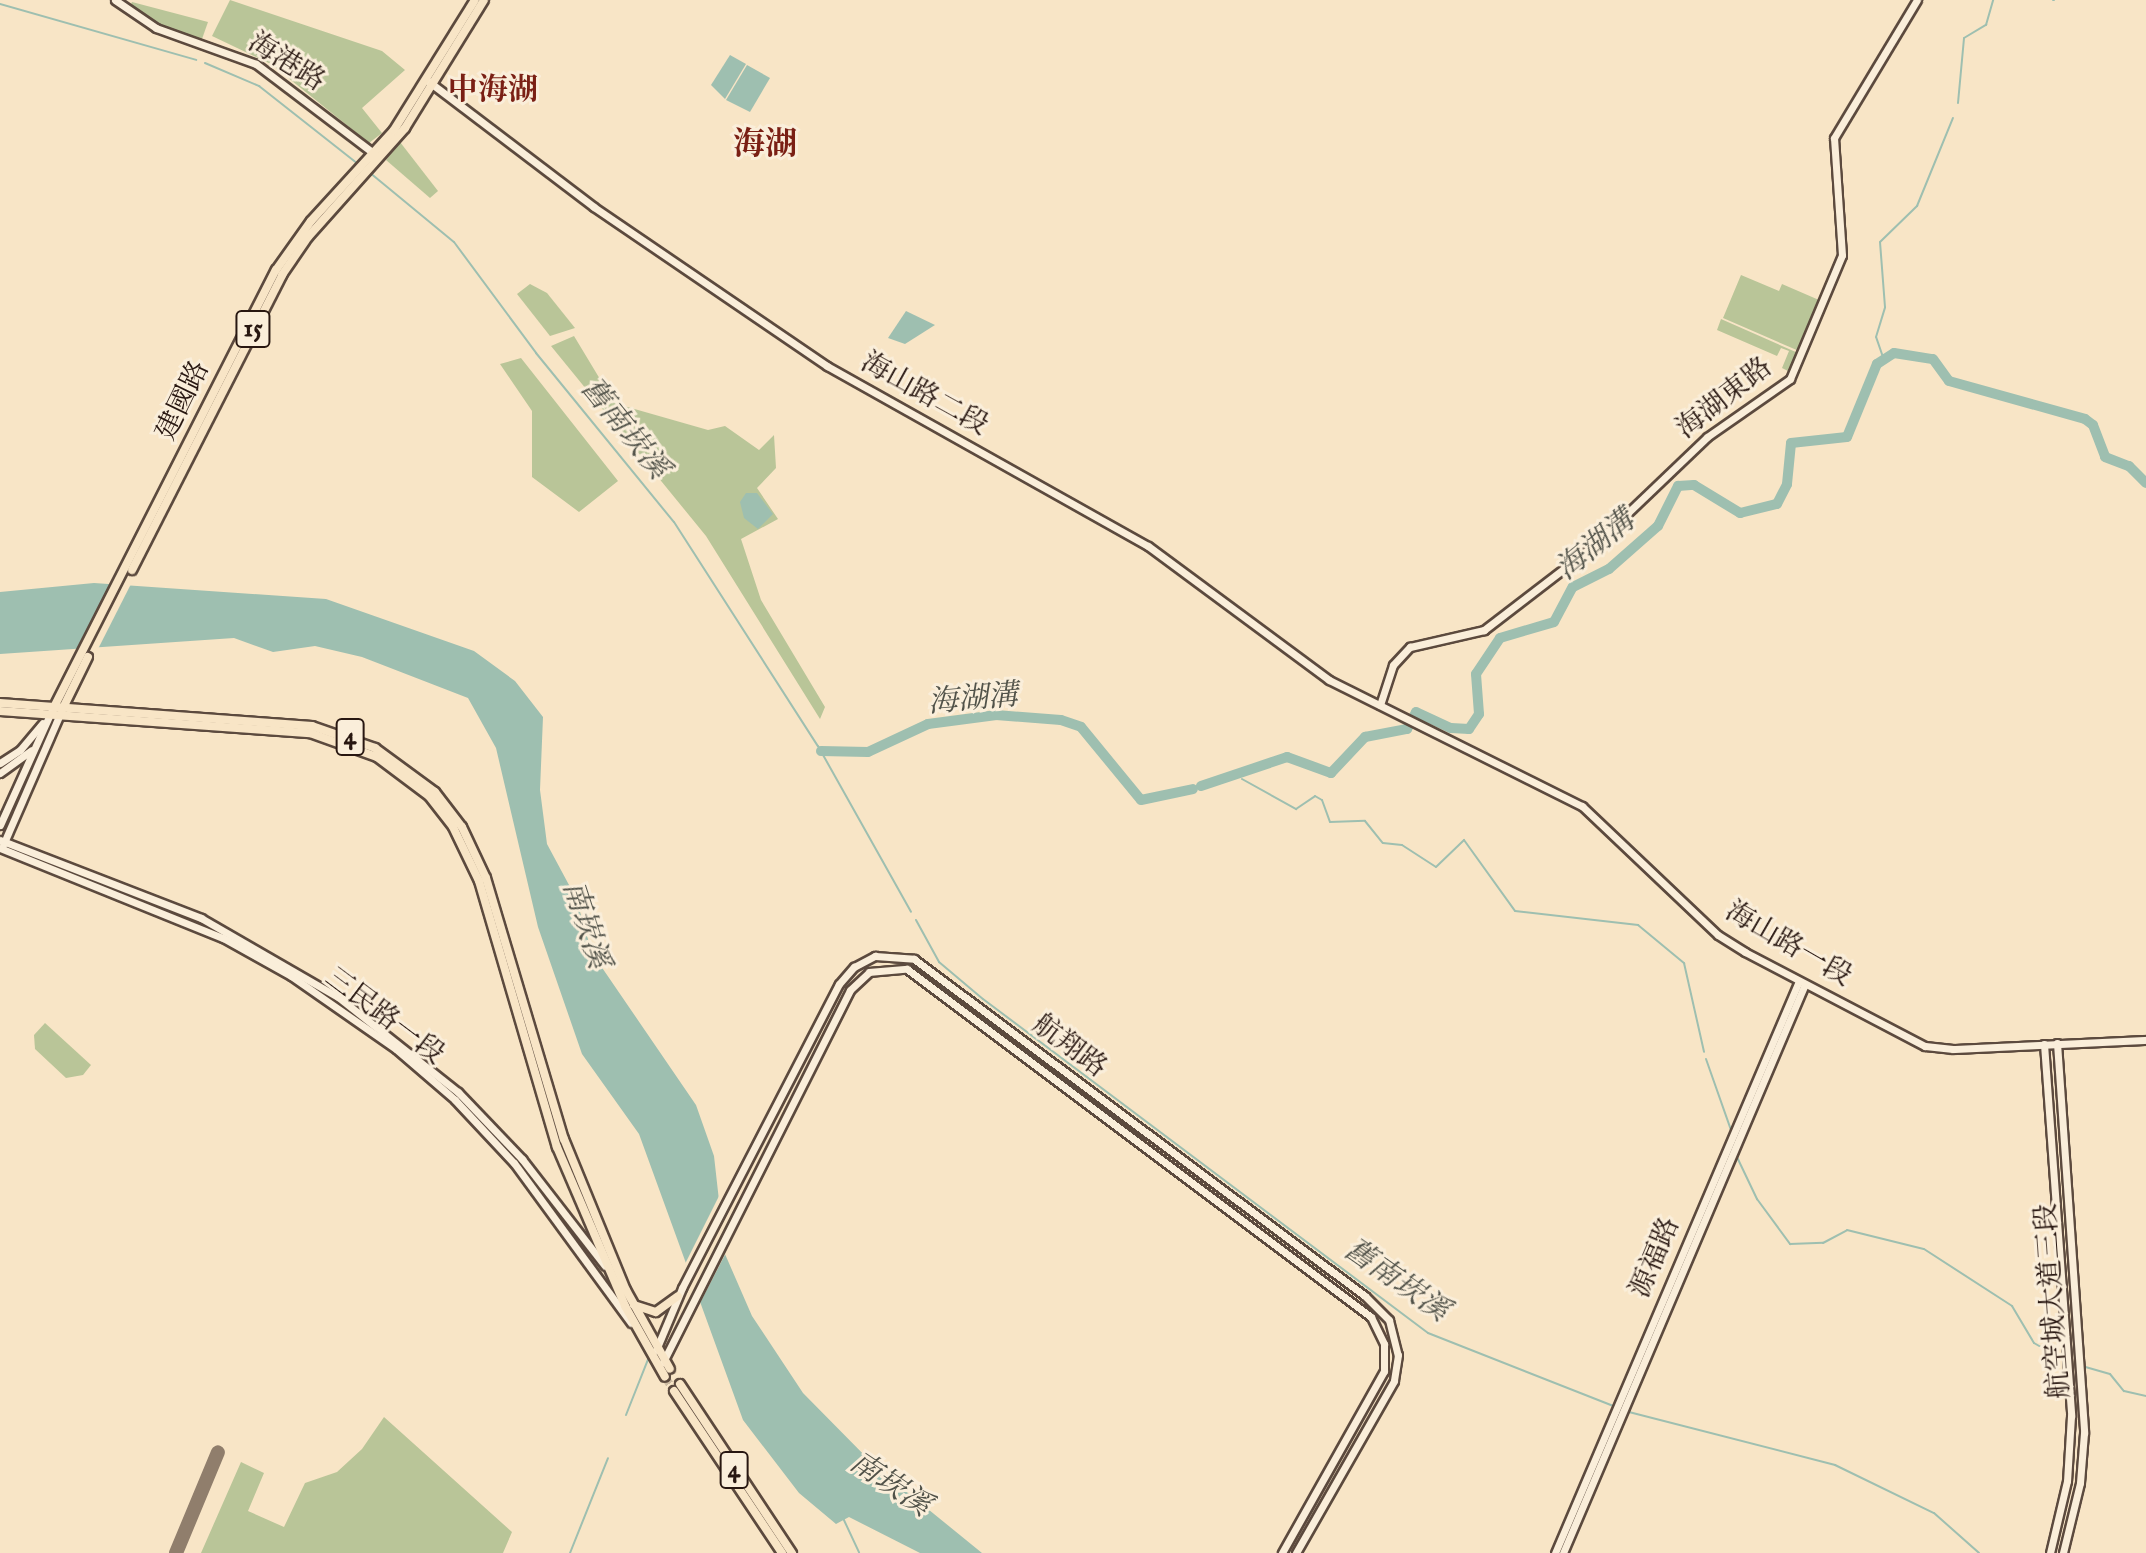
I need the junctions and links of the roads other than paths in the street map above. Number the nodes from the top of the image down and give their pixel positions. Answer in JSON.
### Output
{"nodes":[{"id":1,"x":115,"y":0,"type":"edge"},
{"id":2,"x":475,"y":0,"type":"edge"},
{"id":3,"x":484,"y":0,"type":"edge"},
{"id":4,"x":1917,"y":0,"type":"edge"},
{"id":5,"x":430,"y":82,"type":"junction"},
{"id":6,"x":375,"y":159,"type":"junction"},
{"id":7,"x":353,"y":181,"type":"junction"},
{"id":8,"x":128,"y":570,"type":"junction"},
{"id":9,"x":0,"y":703,"type":"edge"},
{"id":10,"x":1380,"y":705,"type":"junction"},
{"id":11,"x":0,"y":711,"type":"edge"},
{"id":12,"x":57,"y":712,"type":"junction"},
{"id":13,"x":1412,"y":721,"type":"joint"},
{"id":14,"x":53,"y":729,"type":"junction"},
{"id":15,"x":37,"y":745,"type":"junction"},
{"id":16,"x":0,"y":763,"type":"edge"},
{"id":17,"x":0,"y":773,"type":"edge"},
{"id":18,"x":0,"y":825,"type":"edge"},
{"id":19,"x":1,"y":846,"type":"edge"},
{"id":20,"x":1802,"y":982,"type":"junction"},
{"id":21,"x":2146,"y":1040,"type":"edge"},
{"id":22,"x":2057,"y":1043,"type":"junction"},
{"id":23,"x":2044,"y":1044,"type":"junction"},
{"id":24,"x":611,"y":1275,"type":"junction"},
{"id":25,"x":680,"y":1292,"type":"junction"},
{"id":26,"x":633,"y":1304,"type":"junction"},
{"id":27,"x":652,"y":1348,"type":"junction"},
{"id":28,"x":661,"y":1363,"type":"junction"},
{"id":29,"x":668,"y":1373,"type":"tunnel mouth"},
{"id":30,"x":782,"y":1553,"type":"edge"},
{"id":31,"x":792,"y":1553,"type":"edge"},
{"id":32,"x":1282,"y":1553,"type":"edge"},
{"id":33,"x":1296,"y":1553,"type":"edge"},
{"id":34,"x":1555,"y":1553,"type":"edge"},
{"id":35,"x":1563,"y":1553,"type":"edge"},
{"id":36,"x":2050,"y":1553,"type":"edge"},
{"id":37,"x":2063,"y":1553,"type":"edge"}],
"edges":[{"from":1,"to":6,"type":"street","name":"海港路"},
{"from":2,"to":5,"type":"main road","number":"15"},
{"from":3,"to":5,"type":"main road","number":"15"},
{"from":4,"to":10,"type":"street","name":"海湖東路"},
{"from":5,"to":6,"type":"main road","number":"15"},
{"from":5,"to":10,"type":"street","name":"海山路二段"},
{"from":6,"to":7,"type":"main road","number":"15"},
{"from":7,"to":8,"type":"main road","name":"建國路","number":"15"},
{"from":7,"to":8,"type":"main road","name":"建國路","number":"15"},
{"from":8,"to":12,"type":"main road","number":"15"},
{"from":9,"to":12,"type":"main road","number":"4"},
{"from":10,"to":13,"type":"street","name":"海山路二段"},
{"from":11,"to":12,"type":"main road","number":"4"},
{"from":12,"to":14,"type":"street"},
{"from":12,"to":15,"type":"street"},
{"from":12,"to":16,"type":"street"},
{"from":12,"to":24,"type":"main road","number":"4"},
{"from":12,"to":26,"type":"main road","number":"4"},
{"from":13,"to":20,"type":"street","name":"海山路一段"},
{"from":14,"to":15,"type":"street"},
{"from":14,"to":19,"type":"street"},
{"from":15,"to":17,"type":"street"},
{"from":15,"to":18,"type":"street"},
{"from":19,"to":24,"type":"street","name":"三民路一段"},
{"from":19,"to":27,"type":"street","name":"三民路一段"},
{"from":20,"to":23,"type":"street","name":"海山路一段"},
{"from":20,"to":34,"type":"street","name":"源福路"},
{"from":20,"to":35,"type":"street","name":"源福路"},
{"from":21,"to":22,"type":"street","name":"海山路一段"},
{"from":22,"to":23,"type":"street","name":"海山路一段"},
{"from":22,"to":37,"type":"street","name":"航空城大道三段"},
{"from":23,"to":36,"type":"street","name":"航空城大道三段"},
{"from":24,"to":27,"type":"main road","number":"4"},
{"from":25,"to":26,"type":"main road"},
{"from":25,"to":27,"type":"street","name":"航翔路"},
{"from":25,"to":33,"type":"street","name":"航翔路"},
{"from":26,"to":27,"type":"main road","number":"4"},
{"from":27,"to":28,"type":"main road","name":"三民路一段","number":"4"},
{"from":28,"to":29,"type":"main road","name":"三民路一段","number":"4"},
{"from":28,"to":32,"type":"street","name":"航翔路"},
{"from":30,"to":31,"type":"main road","number":"4"}]}
